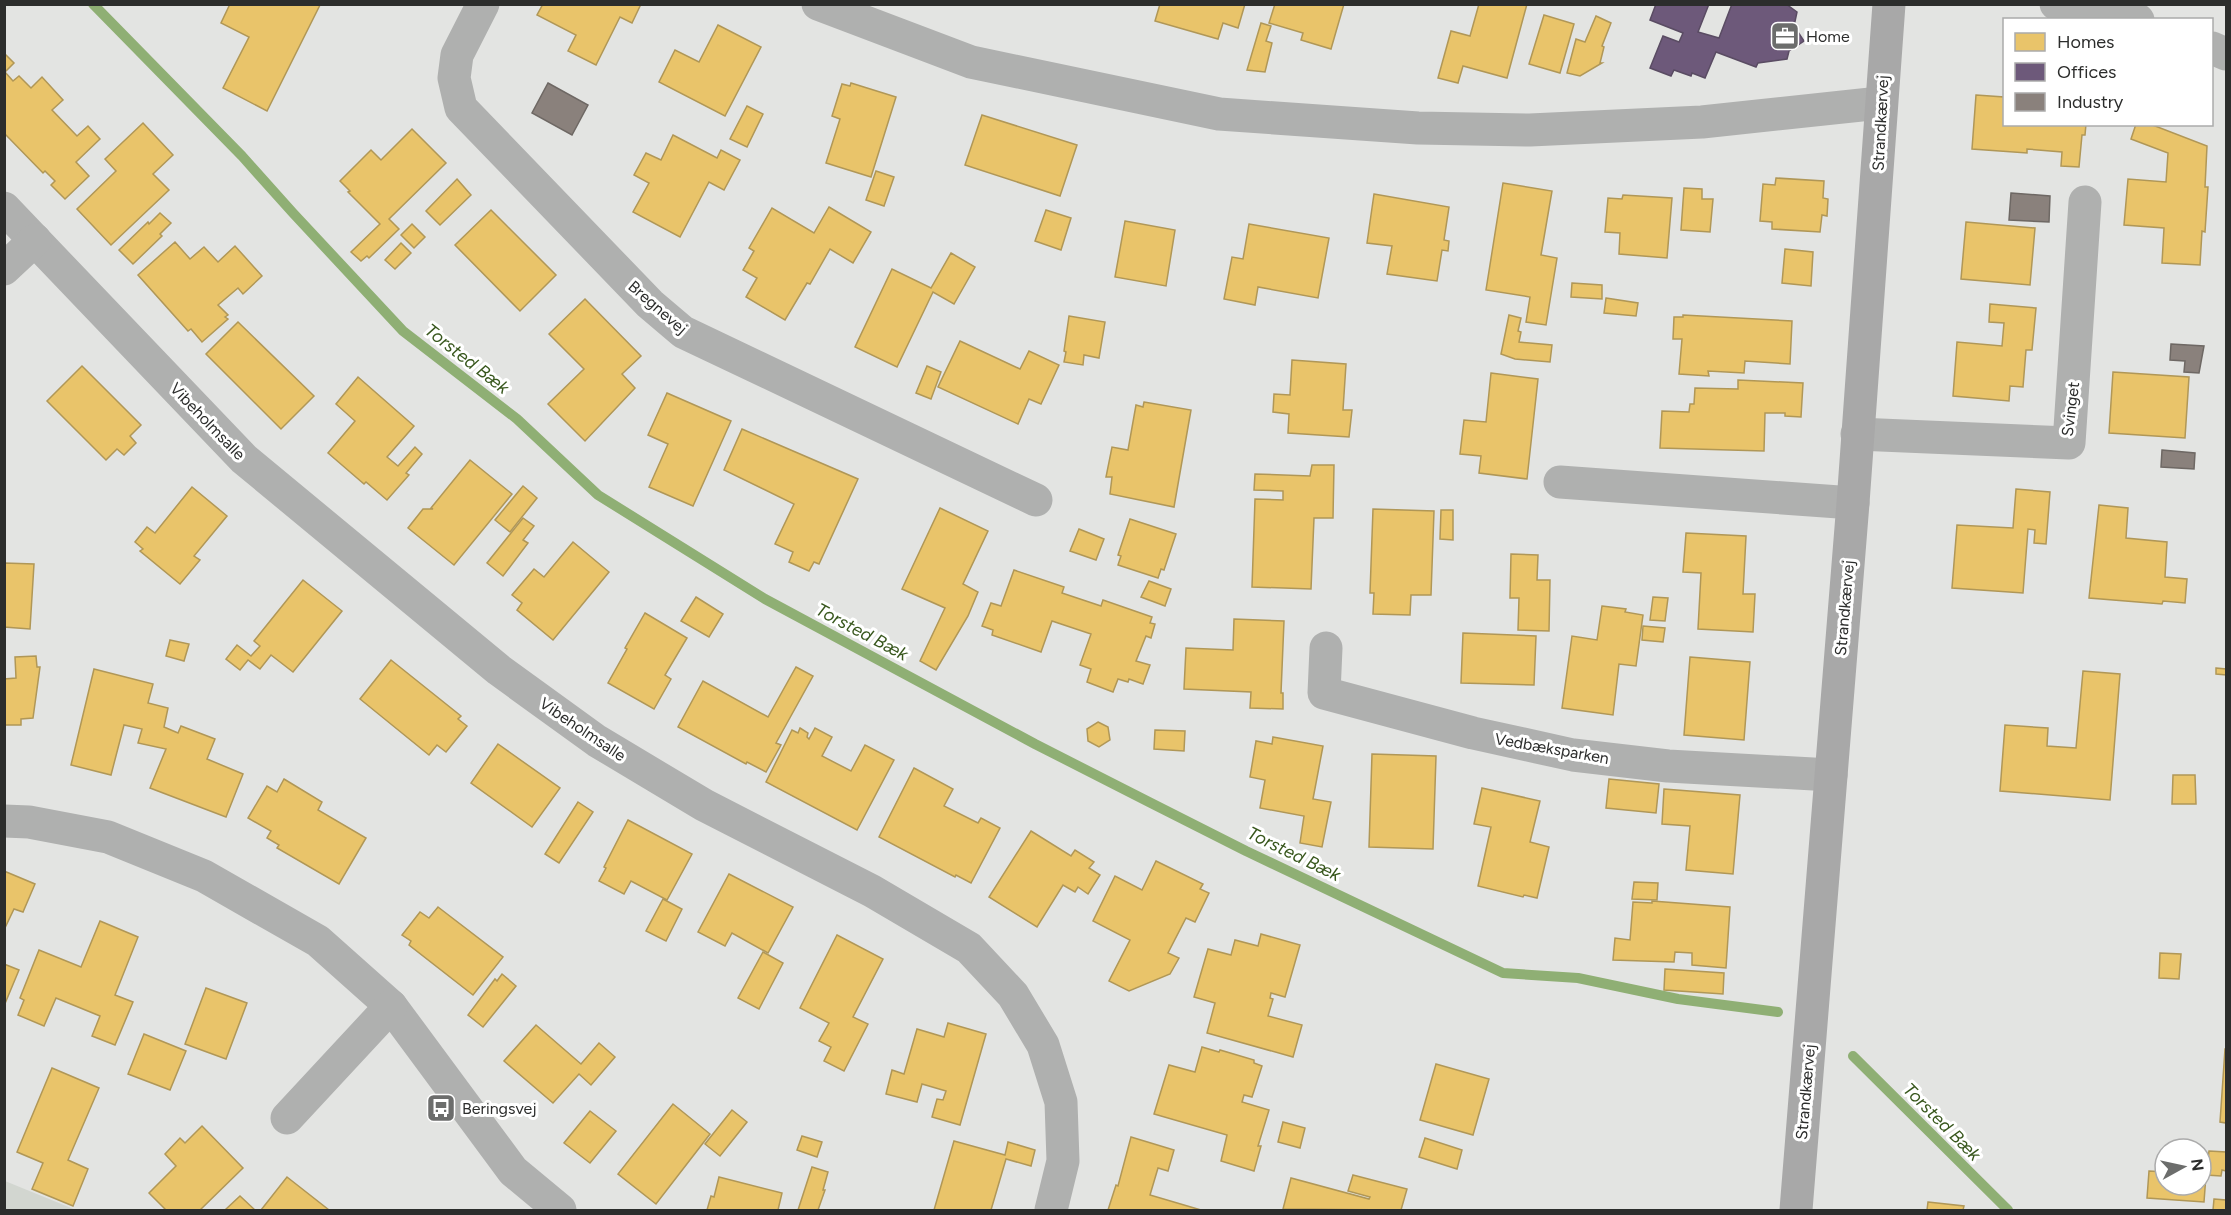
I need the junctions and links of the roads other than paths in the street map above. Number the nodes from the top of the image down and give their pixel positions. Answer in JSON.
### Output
{"nodes":[{"id":1,"x":483,"y":4,"type":"edge"},
{"id":2,"x":818,"y":4,"type":"edge"},
{"id":3,"x":1889,"y":4,"type":"edge"},
{"id":4,"x":2056,"y":4,"type":"edge"},
{"id":5,"x":2128,"y":13,"type":"edge"},
{"id":6,"x":1880,"y":103,"type":"junction"},
{"id":7,"x":2085,"y":202,"type":"dead end"},
{"id":8,"x":4,"y":208,"type":"edge"},
{"id":9,"x":35,"y":240,"type":"junction"},
{"id":10,"x":4,"y":269,"type":"edge"},
{"id":11,"x":1857,"y":434,"type":"junction"},
{"id":12,"x":1560,"y":482,"type":"dead end"},
{"id":13,"x":1036,"y":500,"type":"dead end"},
{"id":14,"x":1853,"y":503,"type":"junction"},
{"id":15,"x":1326,"y":648,"type":"dead end"},
{"id":16,"x":1831,"y":775,"type":"junction"},
{"id":17,"x":4,"y":821,"type":"edge"},
{"id":18,"x":391,"y":1006,"type":"junction"},
{"id":19,"x":287,"y":1118,"type":"dead end"},
{"id":20,"x":560,"y":1210,"type":"edge"},
{"id":21,"x":1051,"y":1210,"type":"edge"},
{"id":22,"x":1796,"y":1210,"type":"edge"}],
"edges":[{"from":1,"to":13,"type":"street","name":"Bregnevej"},
{"from":2,"to":6,"type":"street"},
{"from":3,"to":6,"type":"main road","name":"Strandkærvej"},
{"from":4,"to":5,"type":"street"},
{"from":6,"to":11,"type":"main road","name":"Strandkærvej"},
{"from":7,"to":11,"type":"street","name":"Svinget"},
{"from":8,"to":9,"type":"street","name":"Vibeholmsalle"},
{"from":9,"to":10,"type":"street"},
{"from":9,"to":21,"type":"street","name":"Vibeholmsalle"},
{"from":11,"to":14,"type":"main road","name":"Strandkærvej"},
{"from":12,"to":14,"type":"street"},
{"from":14,"to":16,"type":"main road","name":"Strandkærvej"},
{"from":15,"to":16,"type":"street","name":"Vedbæksparken"},
{"from":16,"to":22,"type":"main road","name":"Strandkærvej"},
{"from":17,"to":18,"type":"street"},
{"from":18,"to":19,"type":"street"},
{"from":18,"to":20,"type":"street"}]}
